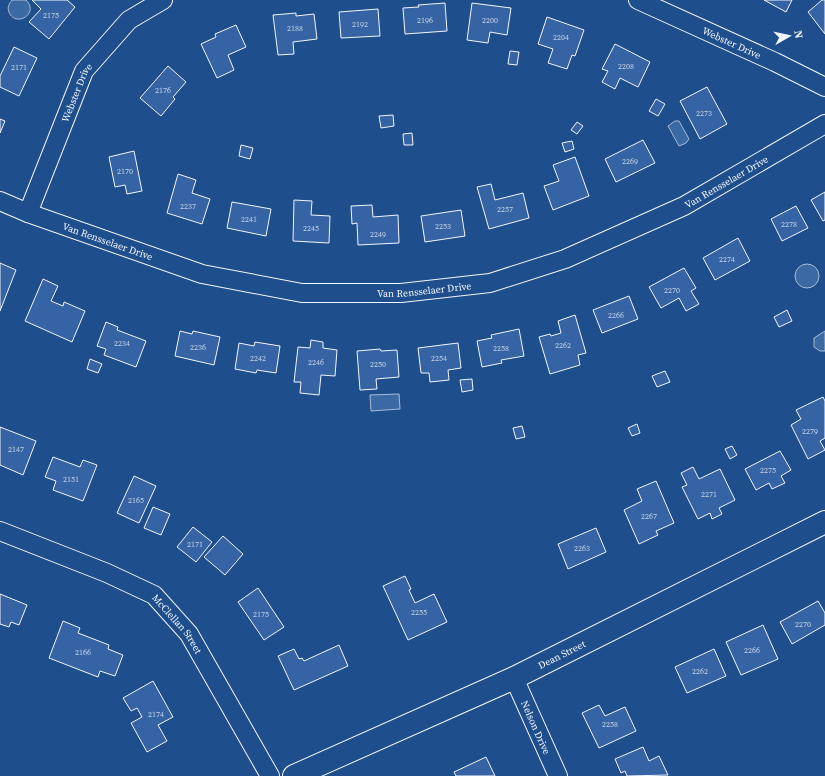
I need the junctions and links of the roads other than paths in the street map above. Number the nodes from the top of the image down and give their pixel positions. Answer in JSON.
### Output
{"nodes":[{"id":1,"x":163,"y":0,"type":"edge"},
{"id":2,"x":638,"y":0,"type":"edge"},
{"id":3,"x":825,"y":87,"type":"edge"},
{"id":4,"x":825,"y":124,"type":"edge"},
{"id":5,"x":0,"y":201,"type":"edge"},
{"id":6,"x":28,"y":213,"type":"junction"},
{"id":7,"x":825,"y":522,"type":"edge"},
{"id":8,"x":0,"y":531,"type":"edge"},
{"id":9,"x":514,"y":678,"type":"junction"},
{"id":10,"x":270,"y":776,"type":"edge"},
{"id":11,"x":294,"y":776,"type":"edge"},
{"id":12,"x":558,"y":776,"type":"edge"}],
"edges":[{"from":1,"to":6,"type":"street","name":"Webster Drive"},
{"from":2,"to":3,"type":"street","name":"Webster Drive"},
{"from":4,"to":6,"type":"street","name":"Van Rensselaer Drive"},
{"from":5,"to":6,"type":"street","name":"Van Rensselaer Drive"},
{"from":7,"to":9,"type":"street","name":"Dean Street"},
{"from":8,"to":10,"type":"street","name":"McClellan Street"},
{"from":9,"to":11,"type":"street","name":"Dean Street"},
{"from":9,"to":12,"type":"street","name":"Nelson Drive"}]}
